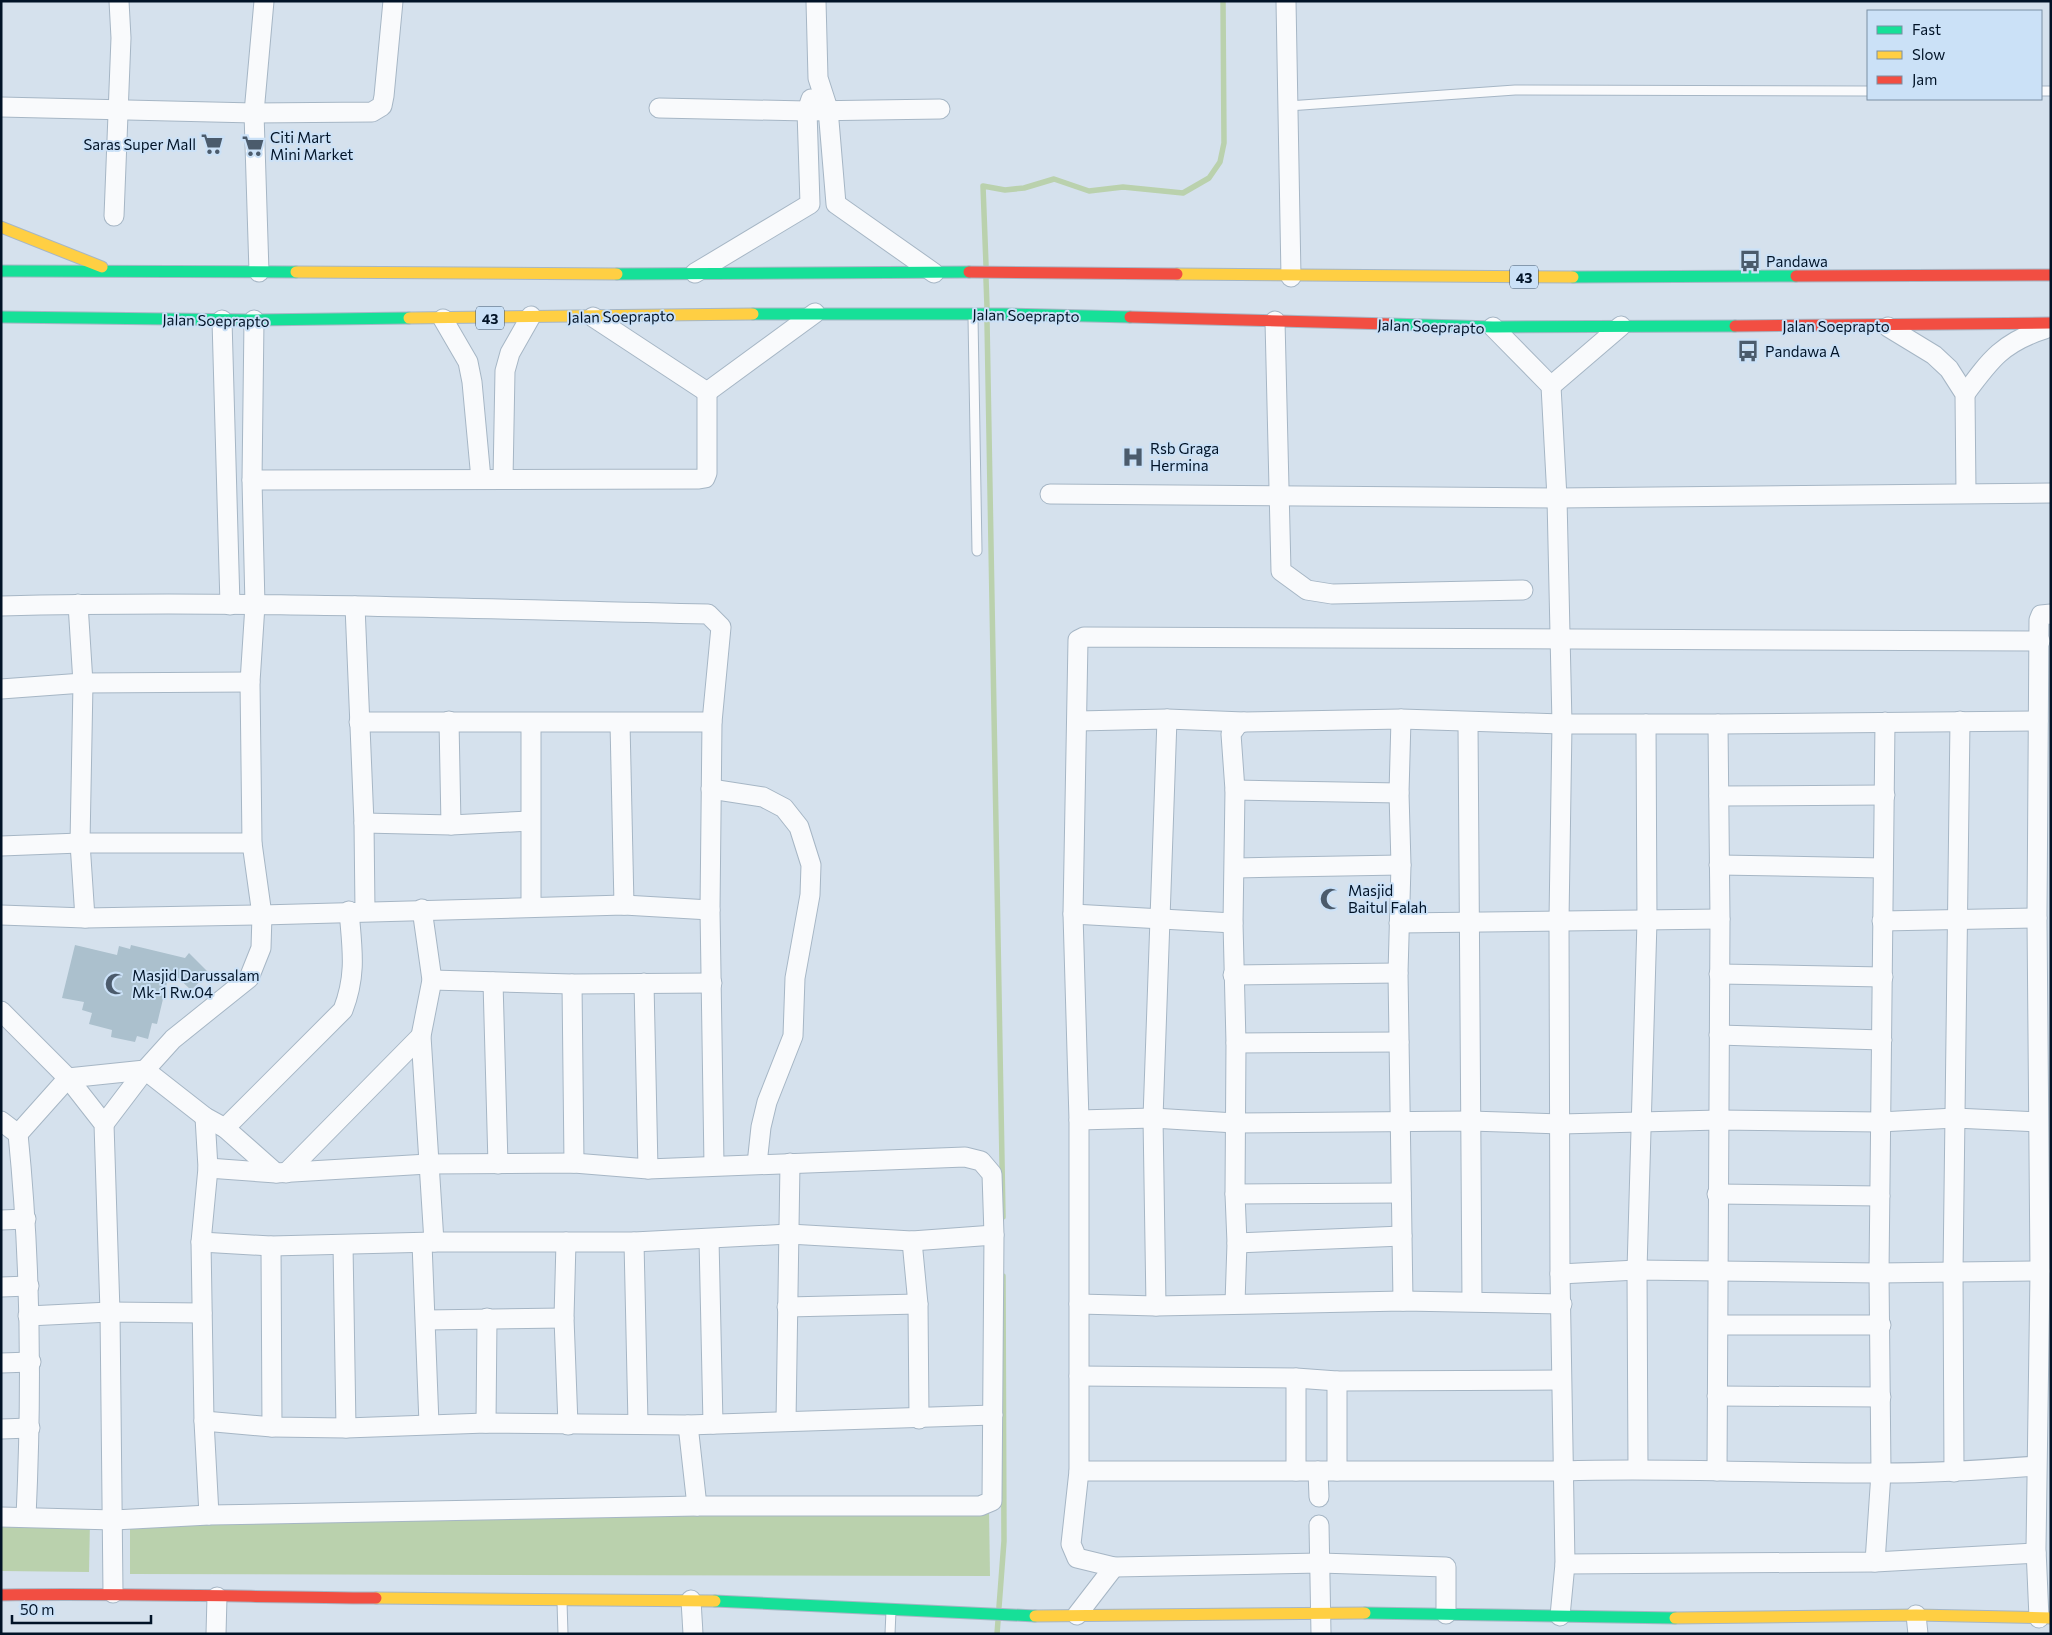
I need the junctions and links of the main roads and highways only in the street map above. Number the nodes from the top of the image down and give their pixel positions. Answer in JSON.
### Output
{"nodes":[{"id":1,"x":1,"y":227,"type":"edge"},
{"id":2,"x":1,"y":271,"type":"edge"},
{"id":3,"x":115,"y":272,"type":"junction"},
{"id":4,"x":2051,"y":275,"type":"edge"},
{"id":5,"x":1,"y":317,"type":"edge"},
{"id":6,"x":2051,"y":323,"type":"edge"},
{"id":7,"x":1,"y":1595,"type":"edge"},
{"id":8,"x":2045,"y":1618,"type":"edge"},
{"id":9,"x":1040,"y":1625,"type":"edge"},
{"id":10,"x":1917,"y":1625,"type":"edge"},
{"id":11,"x":1644,"y":1626,"type":"edge"}],
"edges":[{"from":1,"to":3,"type":"main road"},
{"from":2,"to":3,"type":"main road","number":"43"},
{"from":3,"to":4,"type":"main road","number":"43"},
{"from":5,"to":6,"type":"main road","name":"Jalan Soeprapto","number":"43"},
{"from":7,"to":9,"type":"main road"},
{"from":8,"to":10,"type":"main road"},
{"from":9,"to":11,"type":"main road"},
{"from":10,"to":11,"type":"main road"}]}
